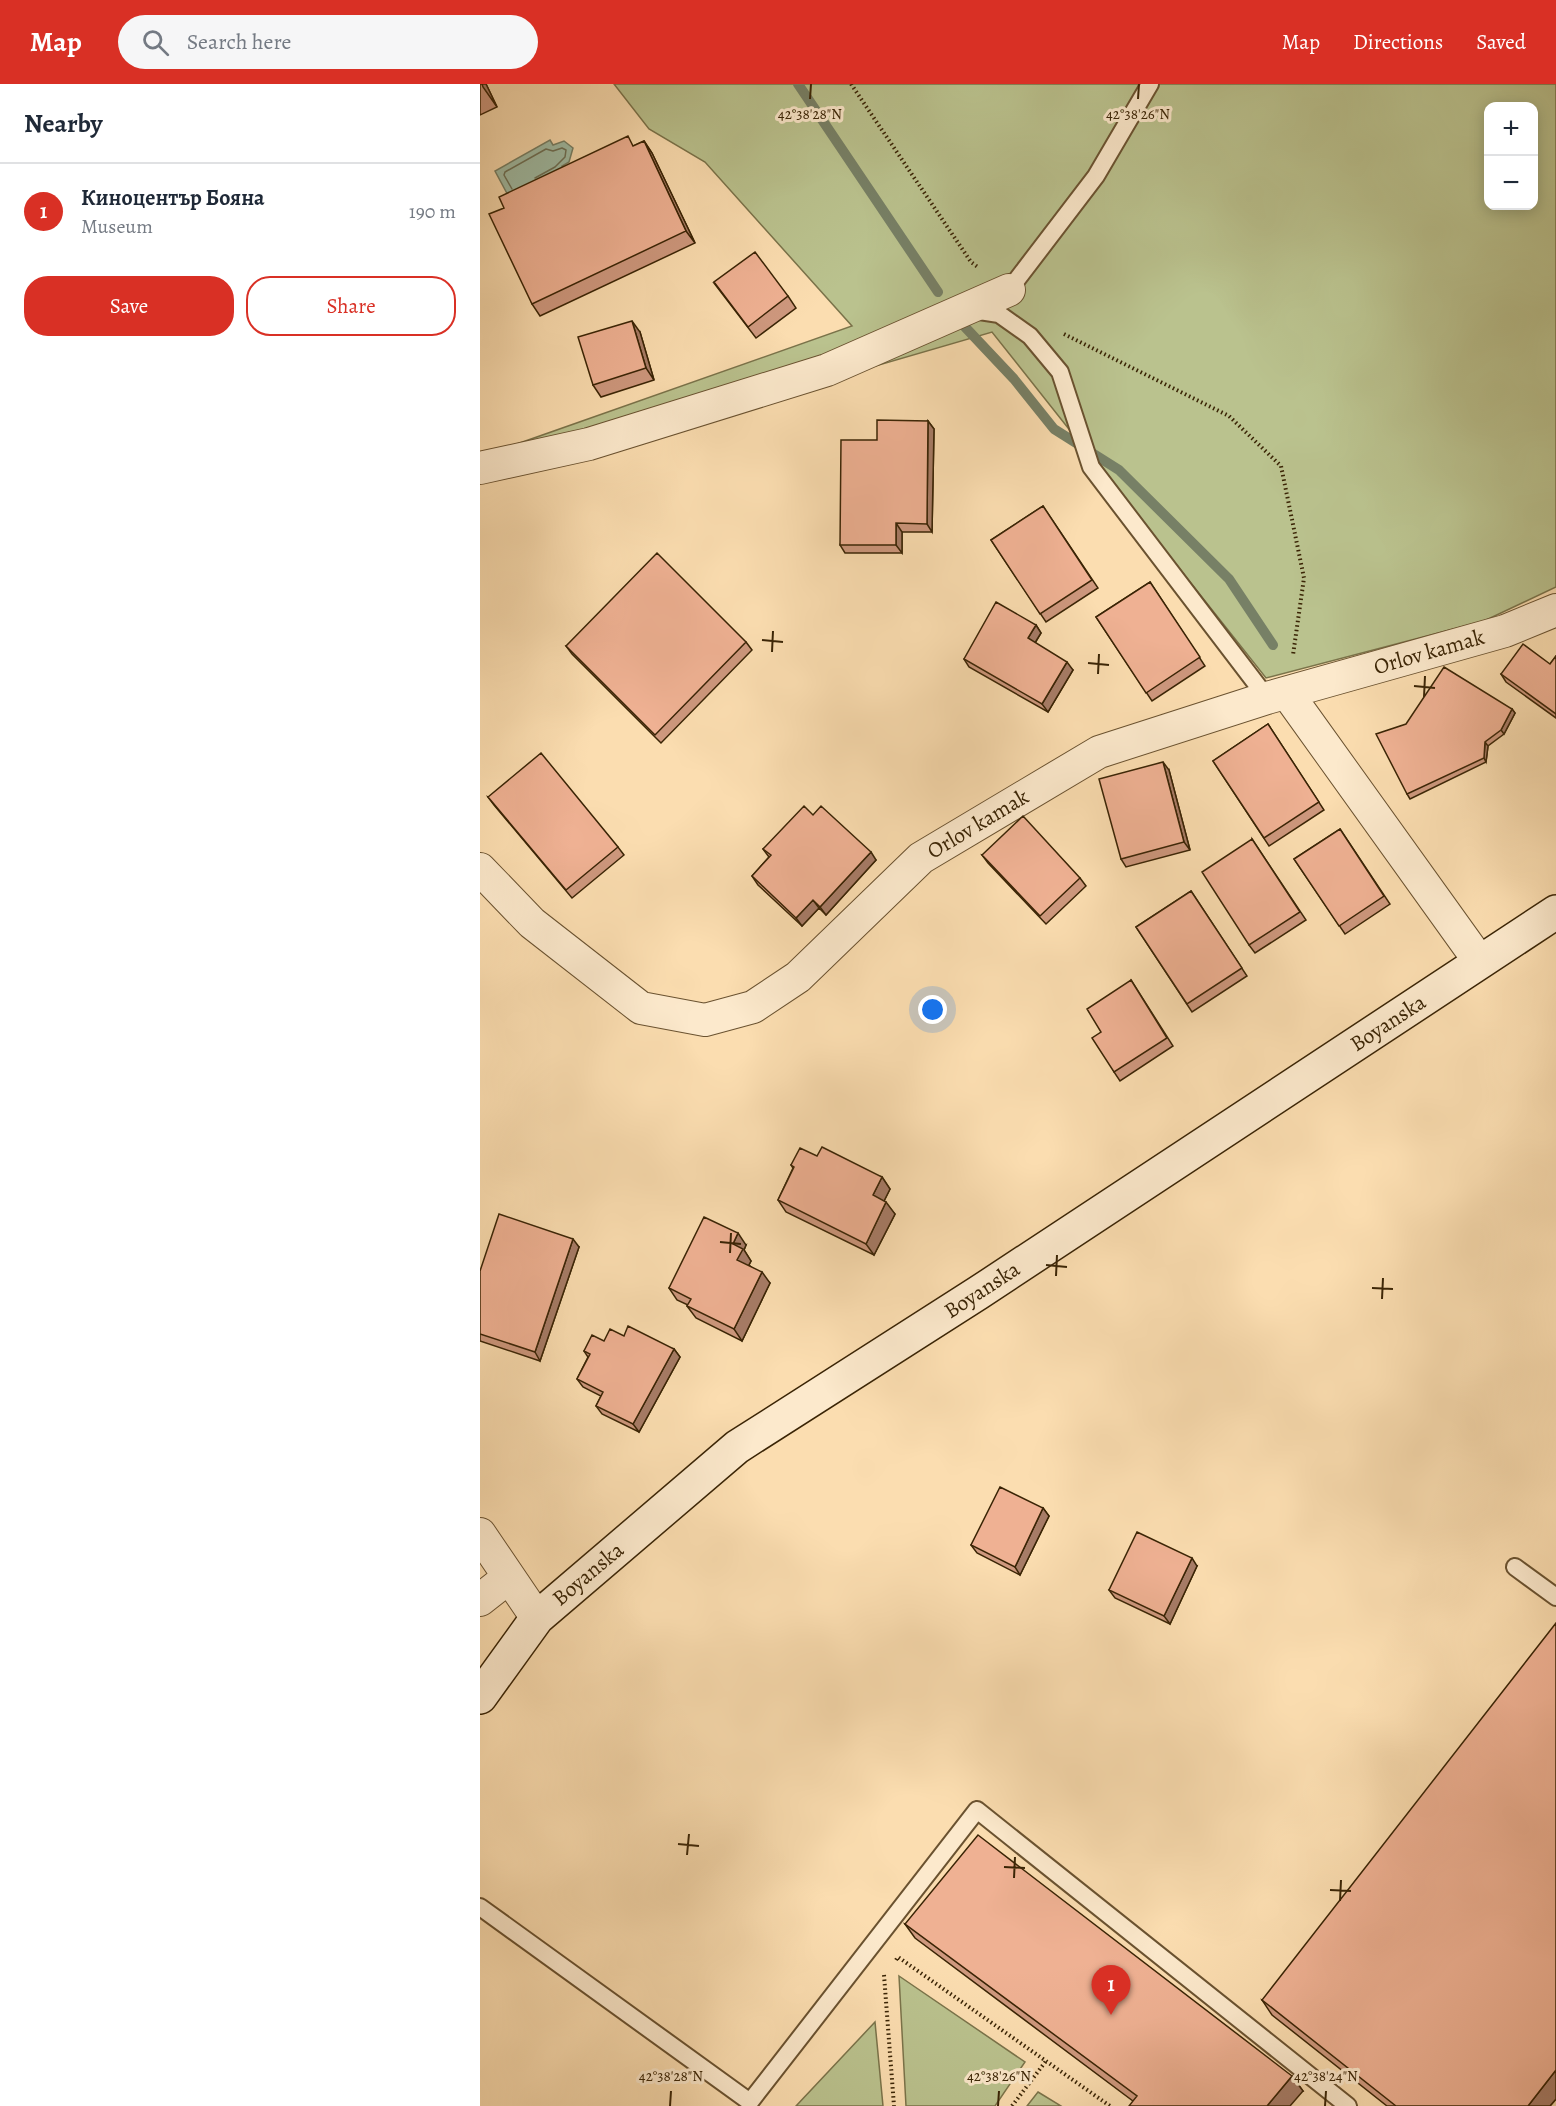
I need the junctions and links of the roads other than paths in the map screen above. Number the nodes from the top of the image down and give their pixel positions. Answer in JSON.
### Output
{"nodes":[{"id":1,"x":1150,"y":84,"type":"edge"},
{"id":2,"x":1009,"y":290,"type":"joint"},
{"id":3,"x":966,"y":309,"type":"junction"},
{"id":4,"x":480,"y":468,"type":"edge"},
{"id":5,"x":1556,"y":609,"type":"edge"},
{"id":6,"x":1277,"y":695,"type":"junction"},
{"id":7,"x":480,"y":868,"type":"edge"},
{"id":8,"x":1556,"y":912,"type":"edge"},
{"id":9,"x":1480,"y":962,"type":"junction"},
{"id":10,"x":480,"y":1534,"type":"edge"},
{"id":11,"x":1515,"y":1567,"type":"dead end"},
{"id":12,"x":509,"y":1577,"type":"junction"},
{"id":13,"x":1556,"y":1597,"type":"edge"},
{"id":14,"x":480,"y":1600,"type":"edge"},
{"id":15,"x":537,"y":1618,"type":"junction"},
{"id":16,"x":480,"y":1697,"type":"edge"},
{"id":17,"x":480,"y":1907,"type":"edge"},
{"id":18,"x":749,"y":2104,"type":"edge"},
{"id":19,"x":1348,"y":2106,"type":"edge"}],
"edges":[{"from":1,"to":2,"type":"lane"},
{"from":2,"to":3,"type":"street"},
{"from":3,"to":4,"type":"street"},
{"from":3,"to":6,"type":"lane"},
{"from":5,"to":6,"type":"street","name":"Orlov kamak"},
{"from":6,"to":7,"type":"street","name":"Orlov kamak"},
{"from":6,"to":9,"type":"street"},
{"from":8,"to":9,"type":"main road","name":"Boyanska"},
{"from":9,"to":15,"type":"main road","name":"Boyanska"},
{"from":10,"to":12,"type":"street"},
{"from":11,"to":13,"type":"lane"},
{"from":12,"to":14,"type":"street"},
{"from":12,"to":15,"type":"street"},
{"from":15,"to":16,"type":"main road","name":"Boyanska"},
{"from":17,"to":18,"type":"lane"},
{"from":18,"to":19,"type":"lane"}]}
